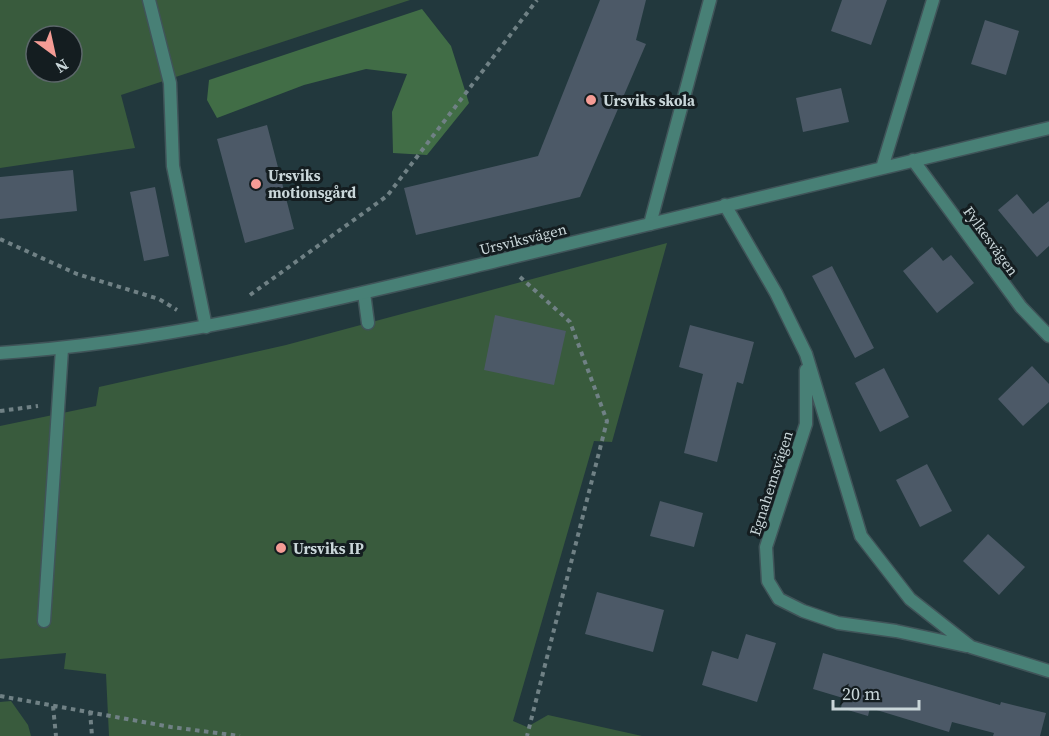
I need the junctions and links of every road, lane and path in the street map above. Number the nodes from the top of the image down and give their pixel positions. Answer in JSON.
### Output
{"nodes":[{"id":1,"x":149,"y":0,"type":"edge"},
{"id":2,"x":537,"y":0,"type":"edge"},
{"id":3,"x":710,"y":0,"type":"edge"},
{"id":4,"x":933,"y":0,"type":"edge"},
{"id":5,"x":1049,"y":128,"type":"edge"},
{"id":6,"x":913,"y":160,"type":"junction"},
{"id":7,"x":882,"y":168,"type":"junction"},
{"id":8,"x":725,"y":205,"type":"junction"},
{"id":9,"x":650,"y":224,"type":"junction"},
{"id":10,"x":0,"y":239,"type":"edge"},
{"id":11,"x":501,"y":260,"type":"junction"},
{"id":12,"x":364,"y":293,"type":"junction"},
{"id":13,"x":244,"y":300,"type":"dead end"},
{"id":14,"x":368,"y":322,"type":"dead end"},
{"id":15,"x":206,"y":327,"type":"junction"},
{"id":16,"x":1049,"y":336,"type":"edge"},
{"id":17,"x":62,"y":349,"type":"junction"},
{"id":18,"x":0,"y":353,"type":"edge"},
{"id":19,"x":806,"y":354,"type":"junction"},
{"id":20,"x":60,"y":404,"type":"junction"},
{"id":21,"x":0,"y":411,"type":"edge"},
{"id":22,"x":44,"y":621,"type":"dead end"},
{"id":23,"x":971,"y":647,"type":"junction"},
{"id":24,"x":1049,"y":670,"type":"edge"},
{"id":25,"x":0,"y":696,"type":"edge"},
{"id":26,"x":53,"y":706,"type":"junction"},
{"id":27,"x":90,"y":711,"type":"junction"},
{"id":28,"x":56,"y":736,"type":"edge"},
{"id":29,"x":92,"y":736,"type":"edge"},
{"id":30,"x":240,"y":736,"type":"edge"},
{"id":31,"x":527,"y":736,"type":"edge"}],
"edges":[{"from":1,"to":15,"type":"street"},
{"from":2,"to":13,"type":"path"},
{"from":3,"to":9,"type":"street"},
{"from":4,"to":7,"type":"street"},
{"from":5,"to":6,"type":"street","name":"Ursviksvägen"},
{"from":6,"to":7,"type":"street","name":"Ursviksvägen"},
{"from":6,"to":16,"type":"street","name":"Fylkesvägen"},
{"from":7,"to":8,"type":"street","name":"Ursviksvägen"},
{"from":8,"to":9,"type":"street","name":"Ursviksvägen"},
{"from":8,"to":19,"type":"street","name":"Egnahemsvägen"},
{"from":9,"to":11,"type":"street","name":"Ursviksvägen"},
{"from":10,"to":15,"type":"path"},
{"from":11,"to":12,"type":"street","name":"Ursviksvägen"},
{"from":11,"to":31,"type":"path"},
{"from":12,"to":14,"type":"street"},
{"from":12,"to":15,"type":"street","name":"Ursviksvägen"},
{"from":15,"to":17,"type":"street","name":"Ursviksvägen"},
{"from":17,"to":18,"type":"street","name":"Ursviksvägen"},
{"from":17,"to":20,"type":"street"},
{"from":19,"to":23,"type":"street","name":"Egnahemsvägen"},
{"from":19,"to":23,"type":"street","name":"Egnahemsvägen"},
{"from":20,"to":21,"type":"path"},
{"from":20,"to":22,"type":"street"},
{"from":23,"to":24,"type":"street","name":"Egnahemsvägen"},
{"from":25,"to":26,"type":"path"},
{"from":26,"to":27,"type":"path"},
{"from":26,"to":28,"type":"path"},
{"from":27,"to":29,"type":"path"},
{"from":27,"to":30,"type":"path"}]}
